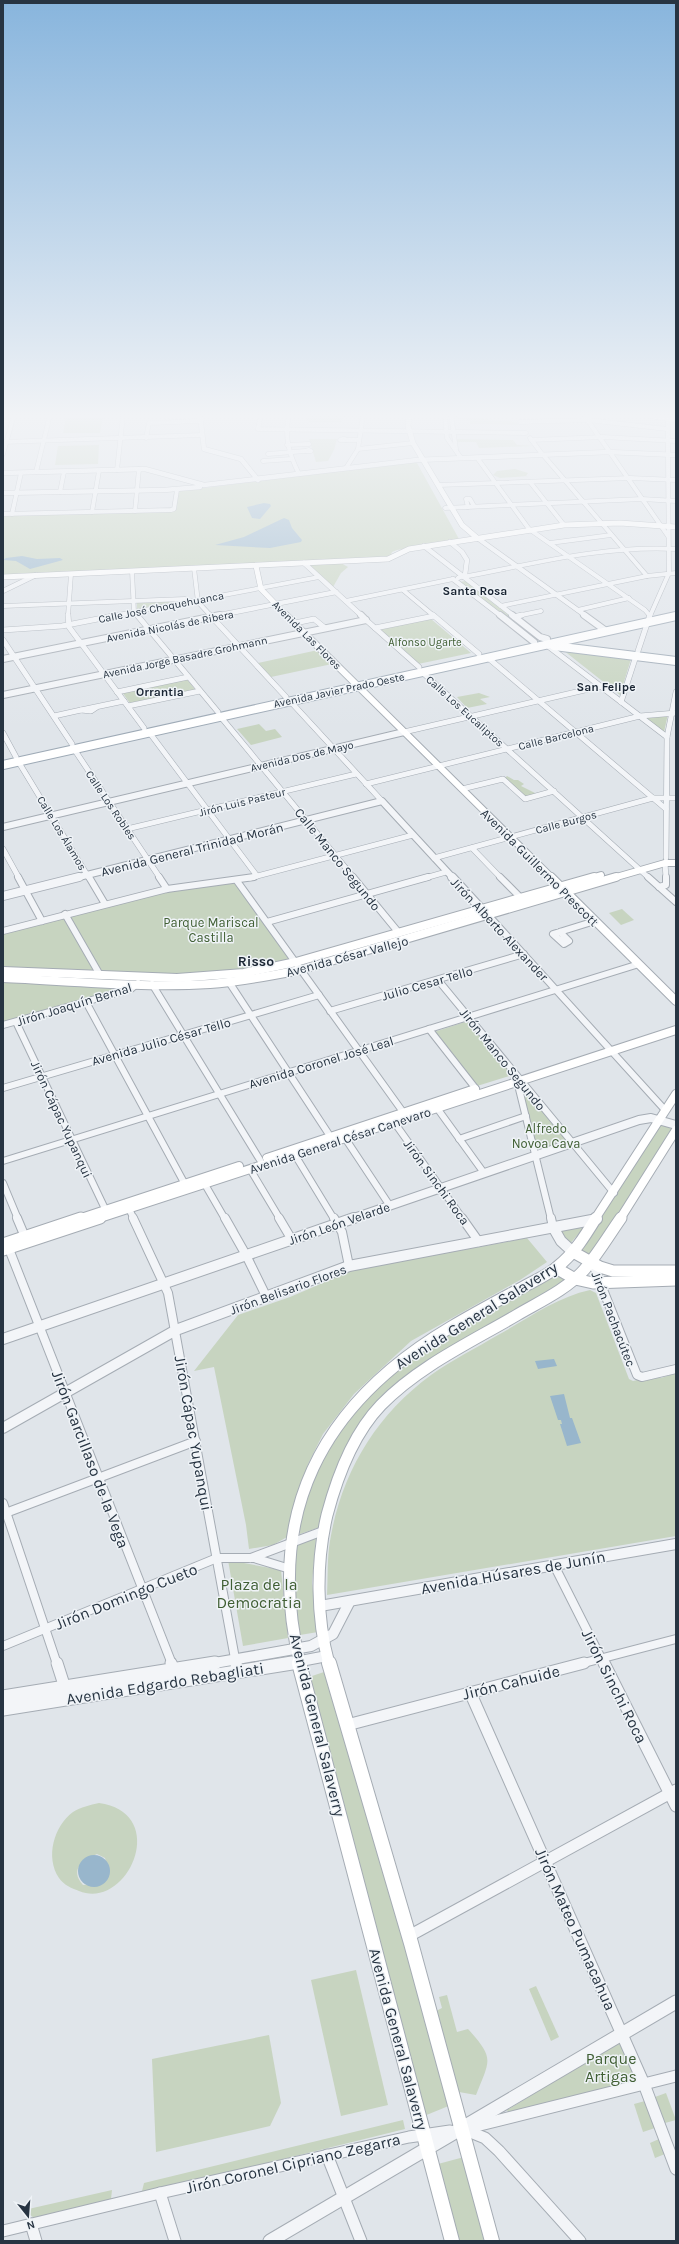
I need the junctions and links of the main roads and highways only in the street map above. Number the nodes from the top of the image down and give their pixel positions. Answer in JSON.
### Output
{"nodes":[{"id":1,"x":454,"y":520,"type":"edge"},
{"id":2,"x":458,"y":520,"type":"edge"},
{"id":3,"x":676,"y":526,"type":"edge"},
{"id":4,"x":463,"y":531,"type":"junction"},
{"id":5,"x":476,"y":537,"type":"junction"},
{"id":6,"x":461,"y":540,"type":"junction"},
{"id":7,"x":256,"y":566,"type":"junction"},
{"id":8,"x":3,"y":577,"type":"edge"},
{"id":9,"x":676,"y":611,"type":"edge"},
{"id":10,"x":676,"y":616,"type":"edge"},
{"id":11,"x":649,"y":619,"type":"junction"},
{"id":12,"x":603,"y":629,"type":"junction"},
{"id":13,"x":561,"y":641,"type":"junction"},
{"id":14,"x":546,"y":642,"type":"junction"},
{"id":15,"x":570,"y":645,"type":"junction"},
{"id":16,"x":637,"y":654,"type":"junction"},
{"id":17,"x":676,"y":656,"type":"edge"},
{"id":18,"x":676,"y":661,"type":"edge"},
{"id":19,"x":421,"y":670,"type":"junction"},
{"id":20,"x":355,"y":684,"type":"junction"},
{"id":21,"x":404,"y":732,"type":"joint"},
{"id":22,"x":17,"y":759,"type":"junction"},
{"id":23,"x":3,"y":760,"type":"edge"},
{"id":24,"x":3,"y":765,"type":"edge"},
{"id":25,"x":676,"y":858,"type":"edge"},
{"id":26,"x":666,"y":860,"type":"junction"},
{"id":27,"x":676,"y":863,"type":"edge"},
{"id":28,"x":563,"y":890,"type":"junction"},
{"id":29,"x":298,"y":966,"type":"junction"},
{"id":30,"x":3,"y":971,"type":"edge"},
{"id":31,"x":3,"y":978,"type":"edge"},
{"id":32,"x":138,"y":980,"type":"junction"},
{"id":33,"x":676,"y":1001,"type":"edge"},
{"id":34,"x":676,"y":1024,"type":"edge"},
{"id":35,"x":676,"y":1030,"type":"edge"},
{"id":36,"x":609,"y":1049,"type":"junction"},
{"id":37,"x":518,"y":1078,"type":"junction"},
{"id":38,"x":676,"y":1094,"type":"edge"},
{"id":39,"x":676,"y":1130,"type":"edge"},
{"id":40,"x":204,"y":1181,"type":"junction"},
{"id":41,"x":107,"y":1213,"type":"junction"},
{"id":42,"x":5,"y":1248,"type":"edge"},
{"id":43,"x":574,"y":1252,"type":"junction"},
{"id":44,"x":592,"y":1262,"type":"junction"},
{"id":45,"x":556,"y":1268,"type":"junction"},
{"id":46,"x":676,"y":1270,"type":"edge"},
{"id":47,"x":575,"y":1279,"type":"junction"},
{"id":48,"x":676,"y":1280,"type":"edge"},
{"id":49,"x":452,"y":2241,"type":"edge"},
{"id":50,"x":492,"y":2241,"type":"edge"}],
"edges":[{"from":1,"to":4,"type":"main road"},
{"from":2,"to":4,"type":"main road"},
{"from":3,"to":5,"type":"main road"},
{"from":4,"to":5,"type":"main road"},
{"from":4,"to":6,"type":"main road"},
{"from":5,"to":6,"type":"main road"},
{"from":6,"to":7,"type":"main road"},
{"from":7,"to":8,"type":"main road"},
{"from":7,"to":20,"type":"main road","name":"Avenida Las Flores"},
{"from":9,"to":11,"type":"main road","name":"Avenida Javier Prado Oeste"},
{"from":10,"to":11,"type":"main road","name":"Avenida Javier Prado Oeste"},
{"from":11,"to":12,"type":"main road","name":"Avenida Javier Prado Oeste"},
{"from":12,"to":13,"type":"main road","name":"Avenida Javier Prado Oeste"},
{"from":12,"to":14,"type":"main road","name":"Avenida Javier Prado Oeste"},
{"from":13,"to":14,"type":"main road","name":"Avenida Javier Prado Oeste"},
{"from":13,"to":15,"type":"main road"},
{"from":14,"to":15,"type":"main road"},
{"from":14,"to":19,"type":"main road","name":"Avenida Javier Prado Oeste"},
{"from":14,"to":19,"type":"main road","name":"Avenida Javier Prado Oeste"},
{"from":15,"to":16,"type":"main road"},
{"from":16,"to":17,"type":"main road"},
{"from":16,"to":18,"type":"main road"},
{"from":19,"to":20,"type":"main road","name":"Avenida Javier Prado Oeste"},
{"from":20,"to":21,"type":"main road","name":"Avenida Las Flores"},
{"from":20,"to":22,"type":"main road","name":"Avenida Javier Prado Oeste"},
{"from":21,"to":28,"type":"main road","name":"Avenida Guillermo Prescott"},
{"from":22,"to":23,"type":"main road","name":"Avenida Javier Prado Oeste"},
{"from":22,"to":24,"type":"main road","name":"Avenida Javier Prado Oeste"},
{"from":25,"to":26,"type":"main road"},
{"from":26,"to":27,"type":"main road"},
{"from":26,"to":28,"type":"main road"},
{"from":28,"to":29,"type":"main road","name":"Avenida César Vallejo"},
{"from":28,"to":29,"type":"main road","name":"Avenida César Vallejo"},
{"from":28,"to":33,"type":"main road","name":"Avenida Guillermo Prescott"},
{"from":29,"to":32,"type":"main road","name":"Avenida César Vallejo"},
{"from":29,"to":32,"type":"main road","name":"Avenida César Vallejo"},
{"from":30,"to":32,"type":"main road","name":"Avenida César Vallejo"},
{"from":31,"to":32,"type":"main road","name":"Avenida César Vallejo"},
{"from":34,"to":36,"type":"main road","name":"Avenida General César Canevaro"},
{"from":35,"to":36,"type":"main road","name":"Avenida General César Canevaro"},
{"from":36,"to":37,"type":"main road","name":"Avenida General César Canevaro"},
{"from":37,"to":40,"type":"main road","name":"Avenida General César Canevaro"},
{"from":37,"to":40,"type":"main road","name":"Avenida General César Canevaro"},
{"from":38,"to":43,"type":"main road","name":"Avenida General Salaverry"},
{"from":39,"to":44,"type":"main road","name":"Avenida General Salaverry"},
{"from":40,"to":41,"type":"main road","name":"Avenida General César Canevaro"},
{"from":41,"to":42,"type":"main road","name":"Avenida General César Canevaro"},
{"from":41,"to":42,"type":"main road","name":"Avenida General César Canevaro"},
{"from":43,"to":44,"type":"main road"},
{"from":43,"to":45,"type":"main road","name":"Avenida General Salaverry"},
{"from":44,"to":46,"type":"main road"},
{"from":44,"to":47,"type":"main road","name":"Avenida General Salaverry"},
{"from":45,"to":47,"type":"main road"},
{"from":45,"to":49,"type":"main road","name":"Avenida General Salaverry"},
{"from":47,"to":48,"type":"main road"},
{"from":47,"to":50,"type":"main road","name":"Avenida General Salaverry"}]}
